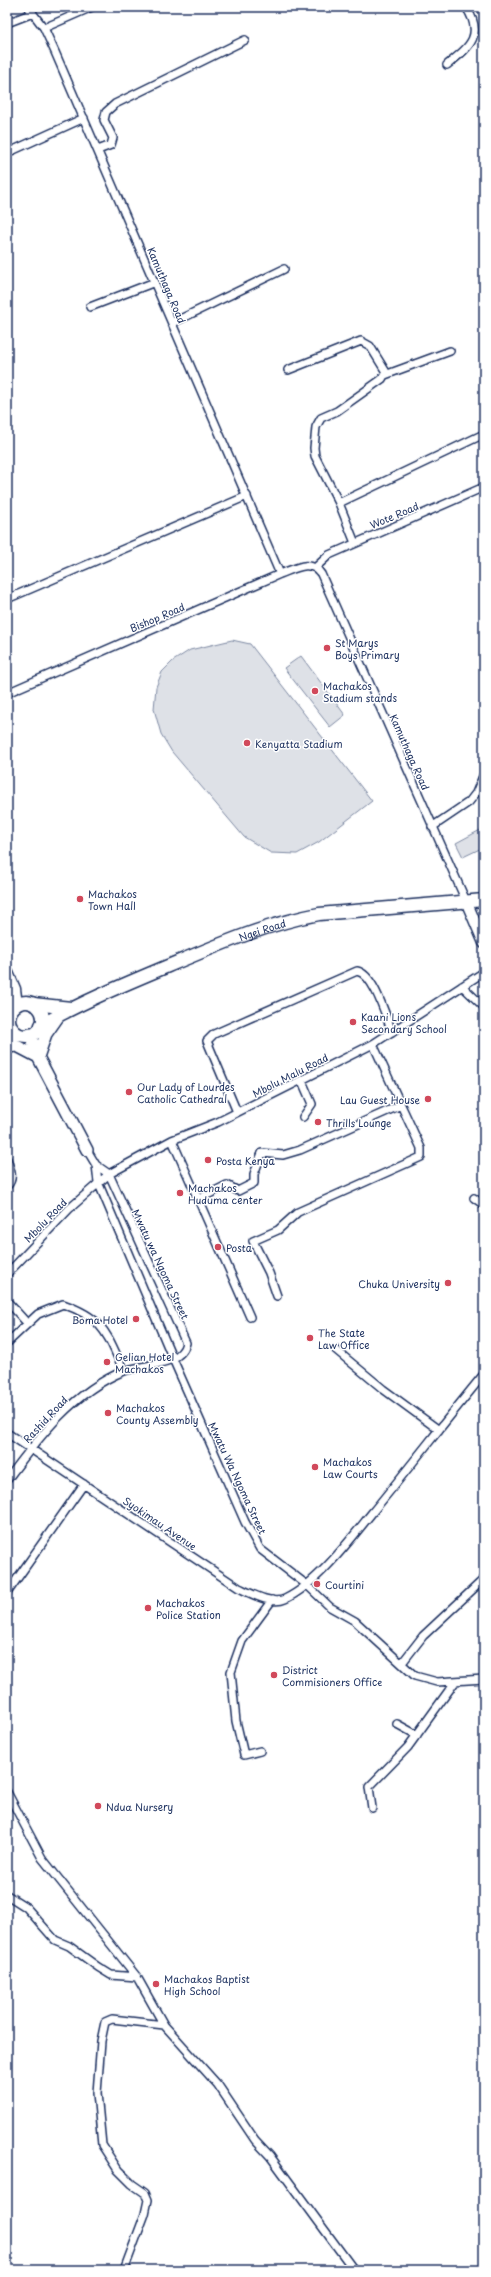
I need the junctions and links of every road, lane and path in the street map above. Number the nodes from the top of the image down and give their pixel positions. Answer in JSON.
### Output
{"nodes":[{"id":1,"x":90,"y":7,"type":"edge"},
{"id":2,"x":466,"y":7,"type":"edge"},
{"id":3,"x":31,"y":10,"type":"edge"},
{"id":4,"x":7,"y":23,"type":"edge"},
{"id":5,"x":44,"y":28,"type":"junction"},
{"id":6,"x":245,"y":40,"type":"dead end"},
{"id":7,"x":447,"y":65,"type":"dead end"},
{"id":8,"x":84,"y":118,"type":"junction"},
{"id":9,"x":98,"y":150,"type":"junction"},
{"id":10,"x":7,"y":153,"type":"edge"},
{"id":11,"x":284,"y":270,"type":"dead end"},
{"id":12,"x":155,"y":282,"type":"junction"},
{"id":13,"x":90,"y":307,"type":"dead end"},
{"id":14,"x":172,"y":323,"type":"junction"},
{"id":15,"x":450,"y":350,"type":"dead end"},
{"id":16,"x":288,"y":370,"type":"dead end"},
{"id":17,"x":385,"y":375,"type":"junction"},
{"id":18,"x":484,"y":434,"type":"edge"},
{"id":19,"x":484,"y":487,"type":"edge"},
{"id":20,"x":247,"y":496,"type":"junction"},
{"id":21,"x":339,"y":503,"type":"junction"},
{"id":22,"x":355,"y":542,"type":"junction"},
{"id":23,"x":316,"y":567,"type":"junction"},
{"id":24,"x":280,"y":574,"type":"junction"},
{"id":25,"x":7,"y":599,"type":"edge"},
{"id":26,"x":7,"y":693,"type":"edge"},
{"id":27,"x":484,"y":774,"type":"edge"},
{"id":28,"x":432,"y":827,"type":"junction"},
{"id":29,"x":484,"y":900,"type":"edge"},
{"id":30,"x":466,"y":901,"type":"junction"},
{"id":31,"x":484,"y":943,"type":"edge"},
{"id":32,"x":484,"y":972,"type":"edge"},
{"id":33,"x":7,"y":973,"type":"edge"},
{"id":34,"x":462,"y":986,"type":"junction"},
{"id":35,"x":14,"y":989,"type":"junction"},
{"id":36,"x":30,"y":1003,"type":"junction"},
{"id":37,"x":16,"y":1005,"type":"junction"},
{"id":38,"x":484,"y":1006,"type":"edge"},
{"id":39,"x":66,"y":1011,"type":"junction"},
{"id":40,"x":8,"y":1021,"type":"edge"},
{"id":41,"x":41,"y":1025,"type":"junction"},
{"id":42,"x":392,"y":1032,"type":"junction"},
{"id":43,"x":27,"y":1035,"type":"junction"},
{"id":44,"x":7,"y":1041,"type":"edge"},
{"id":45,"x":373,"y":1044,"type":"junction"},
{"id":46,"x":7,"y":1046,"type":"edge"},
{"id":47,"x":38,"y":1057,"type":"junction"},
{"id":48,"x":302,"y":1081,"type":"junction"},
{"id":49,"x":401,"y":1105,"type":"junction"},
{"id":50,"x":237,"y":1112,"type":"junction"},
{"id":51,"x":303,"y":1117,"type":"dead end"},
{"id":52,"x":172,"y":1140,"type":"junction"},
{"id":53,"x":87,"y":1150,"type":"joint"},
{"id":54,"x":7,"y":1159,"type":"edge"},
{"id":55,"x":96,"y":1165,"type":"junction"},
{"id":56,"x":109,"y":1174,"type":"junction"},
{"id":57,"x":98,"y":1182,"type":"junction"},
{"id":58,"x":7,"y":1186,"type":"edge"},
{"id":59,"x":474,"y":1198,"type":"dead end"},
{"id":60,"x":197,"y":1200,"type":"junction"},
{"id":61,"x":484,"y":1205,"type":"edge"},
{"id":62,"x":7,"y":1274,"type":"edge"},
{"id":63,"x":277,"y":1296,"type":"dead end"},
{"id":64,"x":7,"y":1301,"type":"edge"},
{"id":65,"x":250,"y":1316,"type":"dead end"},
{"id":66,"x":27,"y":1323,"type":"junction"},
{"id":67,"x":7,"y":1343,"type":"edge"},
{"id":68,"x":336,"y":1350,"type":"dead end"},
{"id":69,"x":173,"y":1359,"type":"junction"},
{"id":70,"x":124,"y":1371,"type":"junction"},
{"id":71,"x":484,"y":1374,"type":"edge"},
{"id":72,"x":439,"y":1430,"type":"junction"},
{"id":73,"x":7,"y":1433,"type":"edge"},
{"id":74,"x":30,"y":1448,"type":"junction"},
{"id":75,"x":7,"y":1480,"type":"edge"},
{"id":76,"x":84,"y":1484,"type":"junction"},
{"id":77,"x":484,"y":1579,"type":"edge"},
{"id":78,"x":307,"y":1585,"type":"junction"},
{"id":79,"x":7,"y":1593,"type":"edge"},
{"id":80,"x":272,"y":1600,"type":"junction"},
{"id":81,"x":402,"y":1663,"type":"junction"},
{"id":82,"x":484,"y":1679,"type":"edge"},
{"id":83,"x":455,"y":1682,"type":"junction"},
{"id":84,"x":396,"y":1724,"type":"dead end"},
{"id":85,"x":417,"y":1736,"type":"junction"},
{"id":86,"x":260,"y":1751,"type":"dead end"},
{"id":87,"x":7,"y":1792,"type":"edge"},
{"id":88,"x":372,"y":1808,"type":"dead end"},
{"id":89,"x":7,"y":1895,"type":"edge"},
{"id":90,"x":137,"y":1977,"type":"junction"},
{"id":91,"x":164,"y":2025,"type":"junction"},
{"id":92,"x":124,"y":2270,"type":"edge"},
{"id":93,"x":354,"y":2270,"type":"edge"}],
"edges":[{"from":1,"to":5,"type":"street"},
{"from":2,"to":7,"type":"street"},
{"from":3,"to":4,"type":"street"},
{"from":3,"to":5,"type":"street","name":"Kamuthaga Road"},
{"from":5,"to":8,"type":"street","name":"Kamuthaga Road"},
{"from":6,"to":9,"type":"street"},
{"from":8,"to":9,"type":"street","name":"Kamuthaga Road"},
{"from":8,"to":10,"type":"street"},
{"from":9,"to":12,"type":"street","name":"Kamuthaga Road"},
{"from":11,"to":14,"type":"street"},
{"from":12,"to":13,"type":"street"},
{"from":12,"to":14,"type":"street","name":"Kamuthaga Road"},
{"from":14,"to":20,"type":"street","name":"Kamuthaga Road"},
{"from":15,"to":17,"type":"street"},
{"from":16,"to":17,"type":"street"},
{"from":17,"to":21,"type":"street"},
{"from":18,"to":21,"type":"street"},
{"from":19,"to":22,"type":"street","name":"Wote Road"},
{"from":20,"to":24,"type":"street","name":"Kamuthaga Road"},
{"from":20,"to":25,"type":"street"},
{"from":21,"to":22,"type":"street"},
{"from":22,"to":23,"type":"street","name":"Wote Road"},
{"from":23,"to":24,"type":"street","name":"Bishop Road"},
{"from":23,"to":28,"type":"street","name":"Kamuthaga Road"},
{"from":24,"to":26,"type":"street","name":"Bishop Road"},
{"from":27,"to":28,"type":"street"},
{"from":28,"to":30,"type":"street","name":"Kamuthaga Road"},
{"from":29,"to":30,"type":"highway","name":"Ngei Road"},
{"from":30,"to":31,"type":"main road"},
{"from":30,"to":39,"type":"highway","name":"Ngei Road"},
{"from":32,"to":34,"type":"street","name":"Mbolu Malu Road"},
{"from":33,"to":35,"type":"highway"},
{"from":34,"to":38,"type":"street"},
{"from":34,"to":42,"type":"street","name":"Mbolu Malu Road"},
{"from":35,"to":36,"type":"highway"},
{"from":35,"to":37,"type":"highway"},
{"from":36,"to":37,"type":"highway"},
{"from":36,"to":39,"type":"highway"},
{"from":36,"to":41,"type":"highway"},
{"from":37,"to":40,"type":"highway"},
{"from":39,"to":41,"type":"highway","name":"Ngei Road"},
{"from":39,"to":47,"type":"main road"},
{"from":40,"to":43,"type":"highway"},
{"from":41,"to":43,"type":"highway"},
{"from":42,"to":45,"type":"street","name":"Mbolu Malu Road"},
{"from":42,"to":50,"type":"street"},
{"from":43,"to":44,"type":"street"},
{"from":43,"to":47,"type":"main road"},
{"from":45,"to":48,"type":"street","name":"Mbolu Malu Road"},
{"from":45,"to":49,"type":"street"},
{"from":46,"to":47,"type":"main road"},
{"from":47,"to":53,"type":"main road"},
{"from":48,"to":50,"type":"street","name":"Mbolu Malu Road"},
{"from":48,"to":51,"type":"street"},
{"from":49,"to":60,"type":"street"},
{"from":49,"to":63,"type":"street"},
{"from":50,"to":52,"type":"street","name":"Mbolu Malu Road"},
{"from":52,"to":56,"type":"street","name":"Mbolu Malu Road"},
{"from":52,"to":60,"type":"street"},
{"from":53,"to":55,"type":"street"},
{"from":54,"to":58,"type":"street"},
{"from":55,"to":56,"type":"street"},
{"from":55,"to":57,"type":"street","name":"Mwatu Wa Ngoma Street"},
{"from":56,"to":57,"type":"street","name":"Mbolu Malu Road"},
{"from":56,"to":69,"type":"street","name":"Mwatu wa Ngoma Street"},
{"from":57,"to":62,"type":"street","name":"Mbolu Road"},
{"from":57,"to":69,"type":"street","name":"Mwatu Wa Ngoma Street"},
{"from":59,"to":61,"type":"street"},
{"from":60,"to":65,"type":"street"},
{"from":64,"to":66,"type":"street"},
{"from":66,"to":67,"type":"street"},
{"from":66,"to":70,"type":"street"},
{"from":68,"to":72,"type":"street"},
{"from":69,"to":70,"type":"street","name":"Rashid Road"},
{"from":69,"to":78,"type":"street","name":"Mwatu Wa Ngoma Street"},
{"from":70,"to":74,"type":"street","name":"Rashid Road"},
{"from":71,"to":72,"type":"street"},
{"from":72,"to":78,"type":"street"},
{"from":73,"to":74,"type":"street","name":"Syokimau Avenue"},
{"from":74,"to":75,"type":"street","name":"Rashid Road"},
{"from":74,"to":76,"type":"street","name":"Syokimau Avenue"},
{"from":76,"to":79,"type":"street"},
{"from":76,"to":80,"type":"street","name":"Syokimau Avenue"},
{"from":77,"to":81,"type":"street"},
{"from":78,"to":80,"type":"street"},
{"from":78,"to":81,"type":"street","name":"Mwatu Wa Ngoma Street"},
{"from":80,"to":86,"type":"street"},
{"from":81,"to":83,"type":"street","name":"Mwatu Wa Ngoma Street"},
{"from":82,"to":83,"type":"street","name":"Mwatu Wa Ngoma Street"},
{"from":83,"to":85,"type":"street"},
{"from":84,"to":85,"type":"street"},
{"from":85,"to":88,"type":"street"},
{"from":87,"to":90,"type":"street"},
{"from":89,"to":90,"type":"street"},
{"from":90,"to":91,"type":"street"},
{"from":91,"to":92,"type":"street"},
{"from":91,"to":93,"type":"street"}]}
